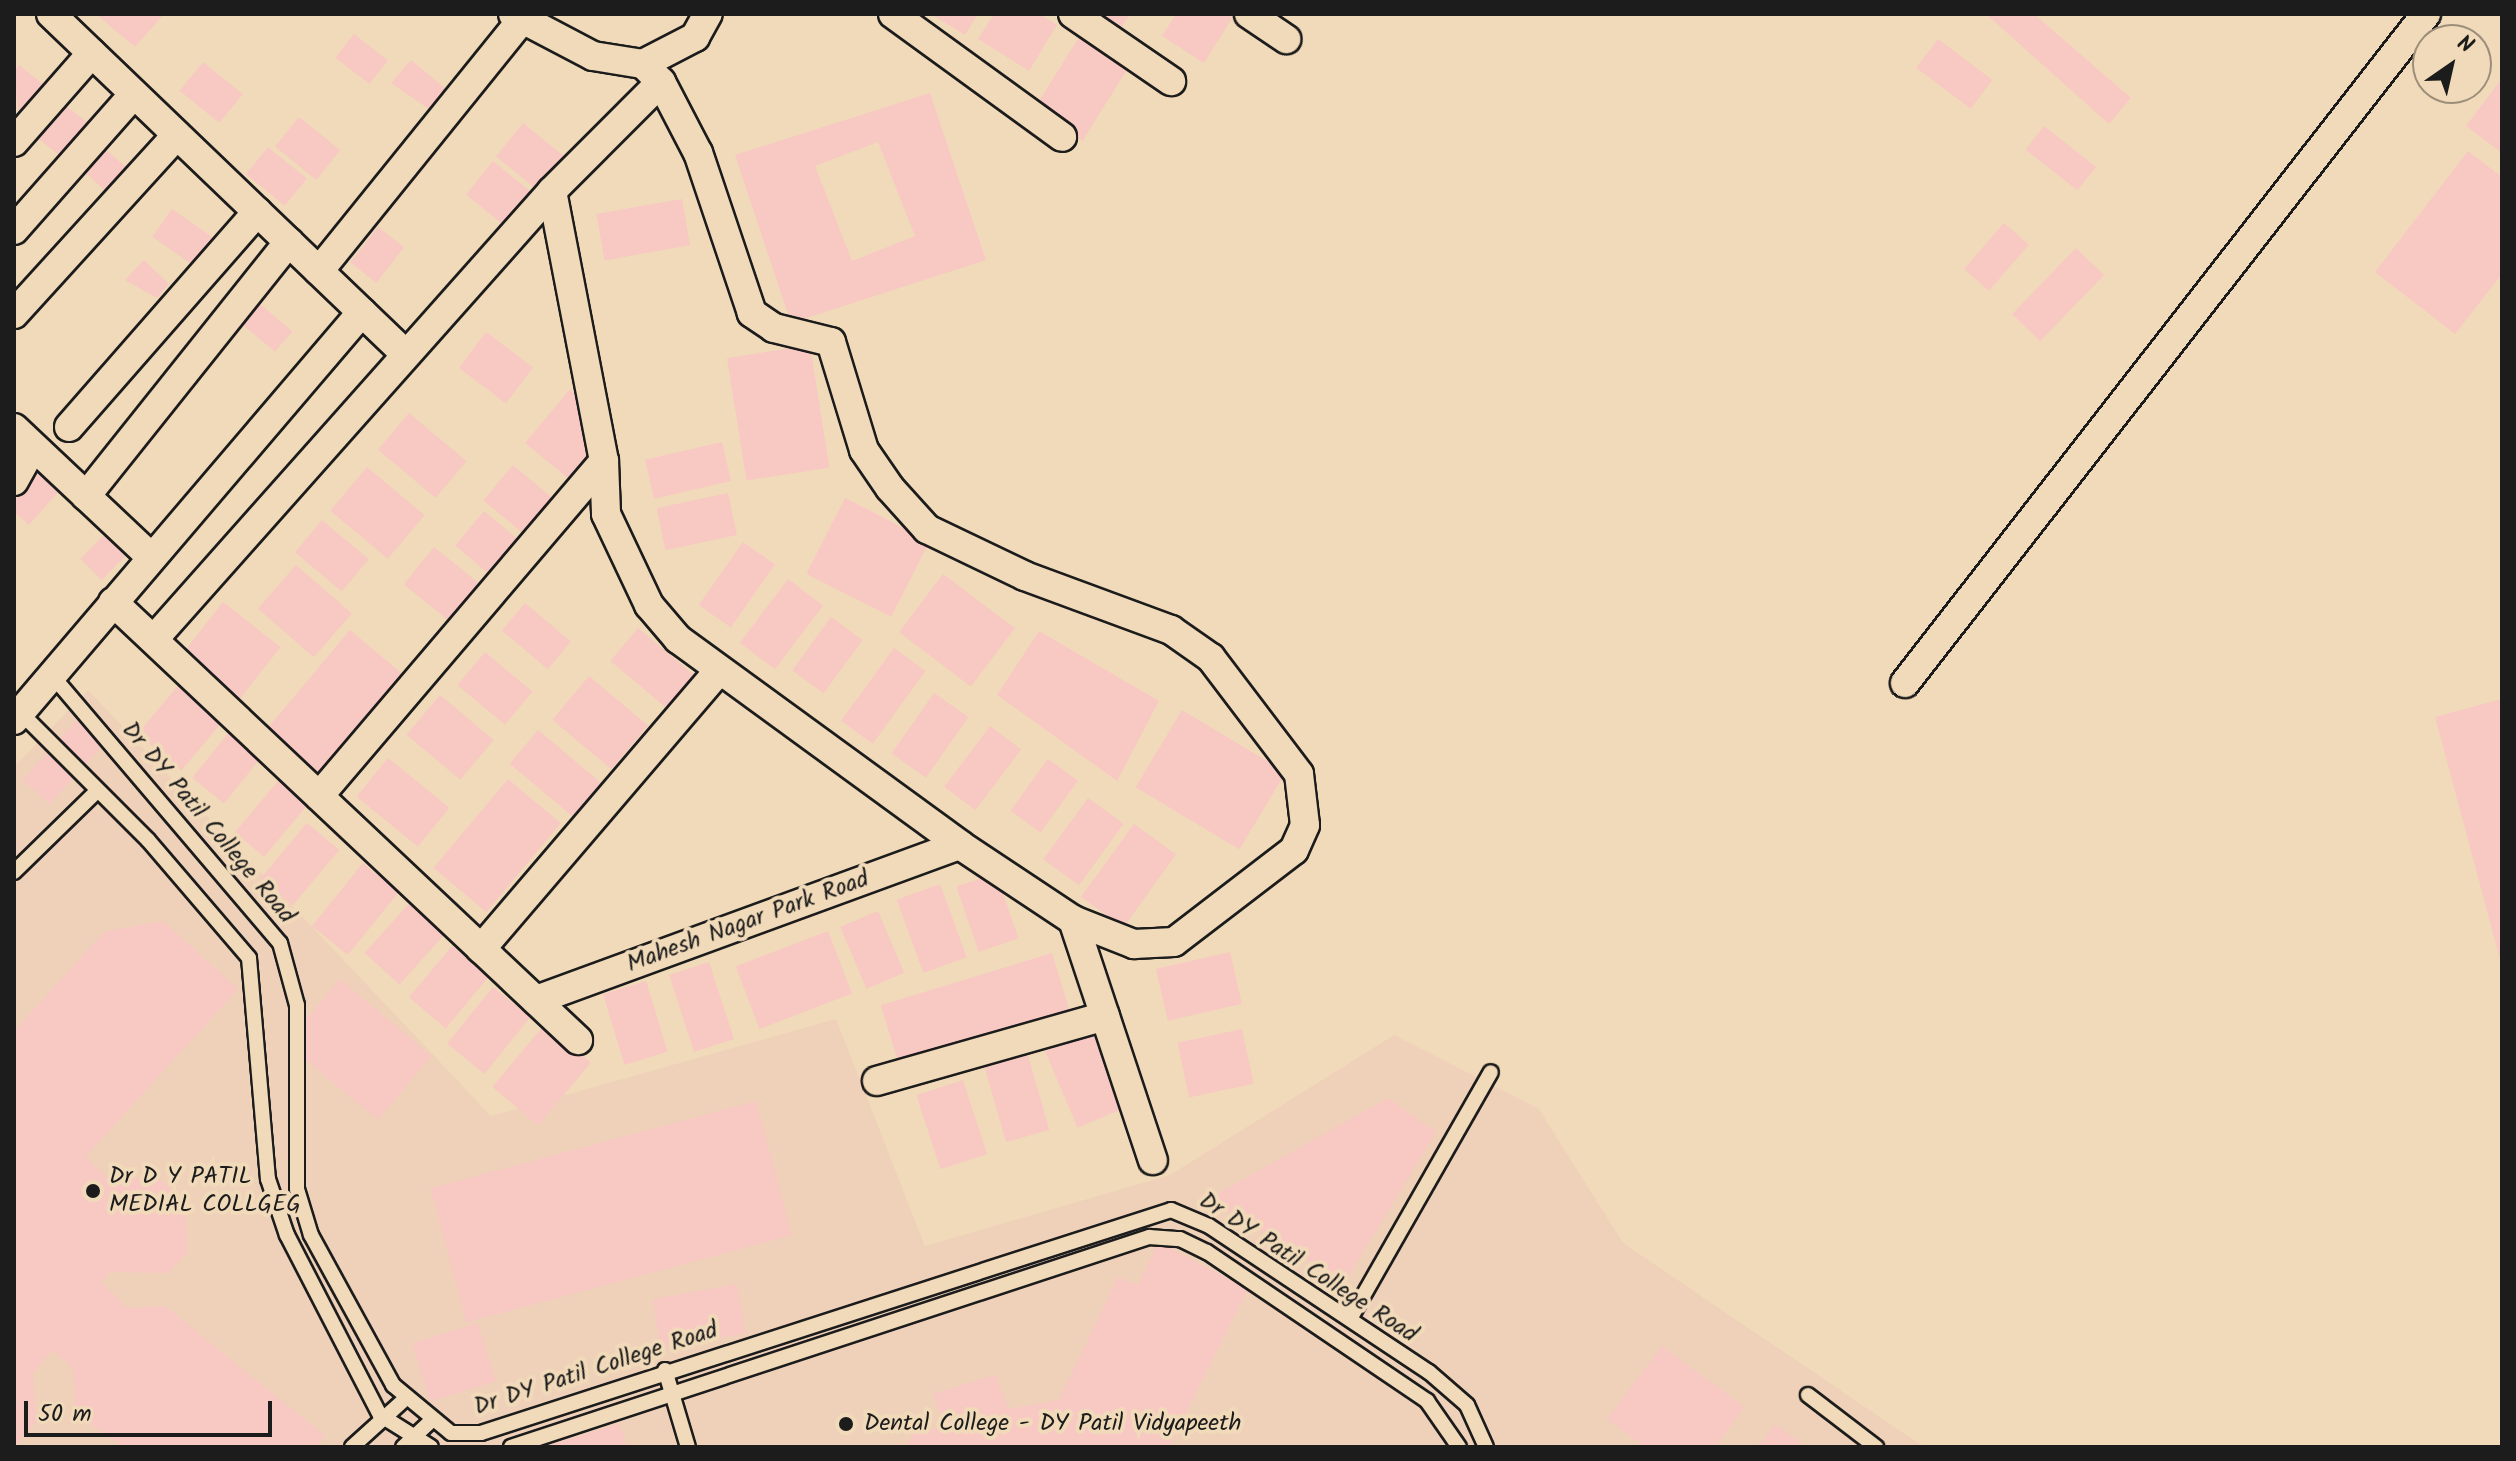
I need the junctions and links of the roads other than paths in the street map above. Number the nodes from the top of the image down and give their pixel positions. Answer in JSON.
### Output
{"nodes":[{"id":1,"x":51,"y":14,"type":"edge"},
{"id":2,"x":708,"y":14,"type":"edge"},
{"id":3,"x":893,"y":14,"type":"edge"},
{"id":4,"x":1073,"y":14,"type":"edge"},
{"id":5,"x":1249,"y":14,"type":"edge"},
{"id":6,"x":2426,"y":14,"type":"edge"},
{"id":7,"x":518,"y":16,"type":"edge"},
{"id":8,"x":1286,"y":39,"type":"dead end"},
{"id":9,"x":92,"y":53,"type":"junction"},
{"id":10,"x":652,"y":73,"type":"junction"},
{"id":11,"x":1171,"y":81,"type":"dead end"},
{"id":12,"x":134,"y":94,"type":"junction"},
{"id":13,"x":177,"y":135,"type":"junction"},
{"id":14,"x":1062,"y":137,"type":"dead end"},
{"id":15,"x":14,"y":142,"type":"edge"},
{"id":16,"x":552,"y":191,"type":"junction"},
{"id":17,"x":257,"y":212,"type":"junction"},
{"id":18,"x":14,"y":230,"type":"edge"},
{"id":19,"x":289,"y":242,"type":"junction"},
{"id":20,"x":319,"y":271,"type":"junction"},
{"id":21,"x":362,"y":312,"type":"junction"},
{"id":22,"x":14,"y":314,"type":"edge"},
{"id":23,"x":406,"y":355,"type":"junction"},
{"id":24,"x":69,"y":427,"type":"dead end"},
{"id":25,"x":24,"y":437,"type":"edge"},
{"id":26,"x":604,"y":461,"type":"junction"},
{"id":27,"x":14,"y":481,"type":"edge"},
{"id":28,"x":86,"y":496,"type":"junction"},
{"id":29,"x":151,"y":557,"type":"junction"},
{"id":30,"x":113,"y":602,"type":"junction"},
{"id":31,"x":154,"y":639,"type":"junction"},
{"id":32,"x":717,"y":673,"type":"junction"},
{"id":33,"x":56,"y":680,"type":"junction"},
{"id":34,"x":1905,"y":683,"type":"dead end"},
{"id":35,"x":17,"y":716,"type":"edge"},
{"id":36,"x":97,"y":791,"type":"junction"},
{"id":37,"x":319,"y":796,"type":"junction"},
{"id":38,"x":960,"y":845,"type":"junction"},
{"id":39,"x":14,"y":872,"type":"edge"},
{"id":40,"x":1073,"y":920,"type":"junction"},
{"id":41,"x":481,"y":949,"type":"junction"},
{"id":42,"x":536,"y":1000,"type":"junction"},
{"id":43,"x":1105,"y":1016,"type":"junction"},
{"id":44,"x":578,"y":1040,"type":"dead end"},
{"id":45,"x":1491,"y":1072,"type":"dead end"},
{"id":46,"x":877,"y":1081,"type":"dead end"},
{"id":47,"x":1153,"y":1160,"type":"dead end"},
{"id":48,"x":1350,"y":1319,"type":"junction"},
{"id":49,"x":665,"y":1370,"type":"junction"},
{"id":50,"x":1808,"y":1395,"type":"dead end"},
{"id":51,"x":675,"y":1396,"type":"junction"},
{"id":52,"x":405,"y":1399,"type":"junction"},
{"id":53,"x":380,"y":1415,"type":"junction"},
{"id":54,"x":433,"y":1419,"type":"junction"},
{"id":55,"x":408,"y":1442,"type":"edge"},
{"id":56,"x":352,"y":1447,"type":"edge"},
{"id":57,"x":431,"y":1447,"type":"edge"},
{"id":58,"x":511,"y":1447,"type":"edge"},
{"id":59,"x":688,"y":1447,"type":"edge"},
{"id":60,"x":1459,"y":1447,"type":"edge"},
{"id":61,"x":1486,"y":1447,"type":"edge"},
{"id":62,"x":1876,"y":1447,"type":"edge"}],
"edges":[{"from":1,"to":9,"type":"street"},
{"from":2,"to":10,"type":"street"},
{"from":3,"to":14,"type":"street"},
{"from":4,"to":11,"type":"street"},
{"from":5,"to":8,"type":"street"},
{"from":6,"to":34,"type":"street"},
{"from":7,"to":10,"type":"street"},
{"from":7,"to":20,"type":"street"},
{"from":9,"to":12,"type":"street"},
{"from":9,"to":15,"type":"street"},
{"from":10,"to":16,"type":"street"},
{"from":10,"to":40,"type":"street"},
{"from":12,"to":13,"type":"street"},
{"from":12,"to":18,"type":"street"},
{"from":13,"to":17,"type":"street"},
{"from":13,"to":22,"type":"street"},
{"from":16,"to":23,"type":"street"},
{"from":16,"to":26,"type":"street"},
{"from":17,"to":19,"type":"street"},
{"from":17,"to":24,"type":"street"},
{"from":19,"to":20,"type":"street"},
{"from":19,"to":28,"type":"street"},
{"from":20,"to":21,"type":"street"},
{"from":21,"to":23,"type":"street"},
{"from":21,"to":29,"type":"street"},
{"from":23,"to":31,"type":"street"},
{"from":25,"to":27,"type":"street"},
{"from":25,"to":28,"type":"street"},
{"from":26,"to":32,"type":"street"},
{"from":26,"to":37,"type":"street"},
{"from":28,"to":29,"type":"street"},
{"from":29,"to":30,"type":"street"},
{"from":30,"to":31,"type":"street"},
{"from":30,"to":33,"type":"street"},
{"from":31,"to":37,"type":"street"},
{"from":32,"to":38,"type":"street"},
{"from":32,"to":41,"type":"street"},
{"from":33,"to":35,"type":"street"},
{"from":33,"to":52,"type":"lane","name":"Dr DY Patil College Road"},
{"from":35,"to":36,"type":"lane"},
{"from":36,"to":39,"type":"lane"},
{"from":36,"to":53,"type":"lane"},
{"from":37,"to":41,"type":"street"},
{"from":38,"to":40,"type":"street"},
{"from":38,"to":42,"type":"street","name":"Mahesh Nagar Park Road"},
{"from":40,"to":43,"type":"street"},
{"from":41,"to":42,"type":"street"},
{"from":42,"to":44,"type":"street"},
{"from":43,"to":46,"type":"street"},
{"from":43,"to":47,"type":"street"},
{"from":45,"to":48,"type":"lane"},
{"from":48,"to":49,"type":"lane","name":"Dr DY Patil College Road"},
{"from":48,"to":61,"type":"lane","name":"Dr DY Patil College Road"},
{"from":49,"to":51,"type":"lane"},
{"from":49,"to":54,"type":"lane","name":"Dr DY Patil College Road"},
{"from":50,"to":62,"type":"lane"},
{"from":51,"to":58,"type":"lane","name":"Dr DY Patil College Road"},
{"from":51,"to":59,"type":"lane"},
{"from":51,"to":60,"type":"lane","name":"Dr DY Patil College Road"},
{"from":52,"to":53,"type":"lane"},
{"from":52,"to":54,"type":"lane","name":"Dr DY Patil College Road"},
{"from":53,"to":55,"type":"lane"},
{"from":53,"to":56,"type":"lane"},
{"from":54,"to":55,"type":"lane"},
{"from":55,"to":57,"type":"lane"}]}
